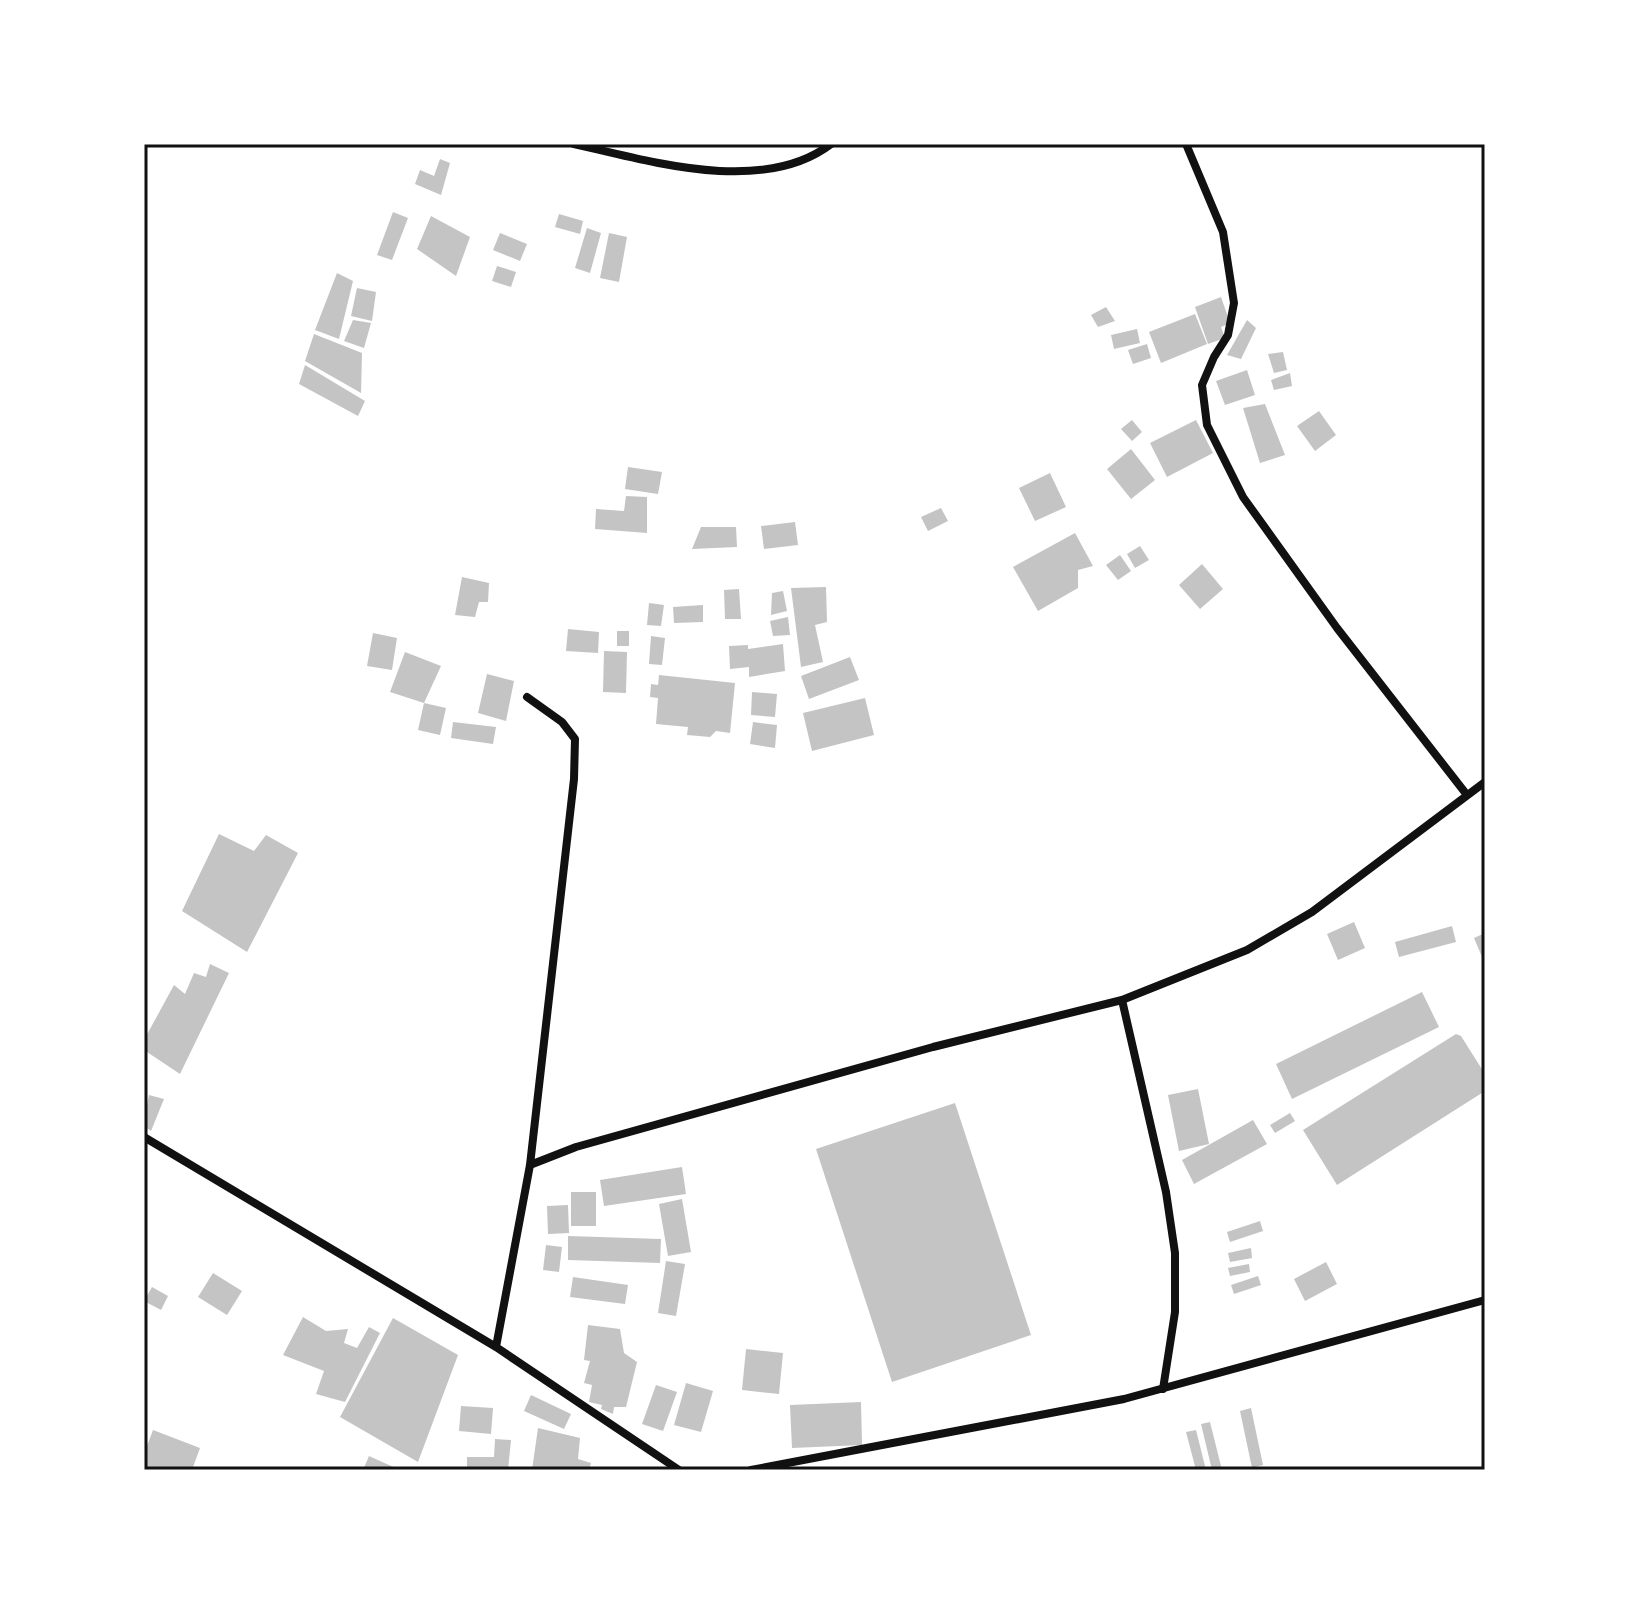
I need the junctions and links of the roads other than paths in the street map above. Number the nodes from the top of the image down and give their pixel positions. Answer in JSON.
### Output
{"nodes":[{"id":1,"x":574,"y":144,"type":"edge"},
{"id":2,"x":831,"y":144,"type":"edge"},
{"id":3,"x":1186,"y":144,"type":"edge"},
{"id":4,"x":527,"y":697,"type":"dead end"},
{"id":5,"x":1485,"y":782,"type":"edge"},
{"id":6,"x":1467,"y":795,"type":"junction"},
{"id":7,"x":1122,"y":1000,"type":"junction"},
{"id":8,"x":144,"y":1137,"type":"edge"},
{"id":9,"x":530,"y":1165,"type":"junction"},
{"id":10,"x":1485,"y":1300,"type":"edge"},
{"id":11,"x":496,"y":1347,"type":"junction"},
{"id":12,"x":1163,"y":1389,"type":"junction"},
{"id":13,"x":679,"y":1470,"type":"edge"},
{"id":14,"x":751,"y":1470,"type":"edge"}],
"edges":[{"from":1,"to":2,"type":"street"},
{"from":3,"to":6,"type":"street"},
{"from":4,"to":9,"type":"street"},
{"from":5,"to":6,"type":"street"},
{"from":6,"to":7,"type":"street"},
{"from":7,"to":9,"type":"street"},
{"from":7,"to":12,"type":"street"},
{"from":8,"to":11,"type":"street"},
{"from":9,"to":11,"type":"street"},
{"from":10,"to":12,"type":"street"},
{"from":11,"to":13,"type":"street"},
{"from":12,"to":14,"type":"street"}]}
